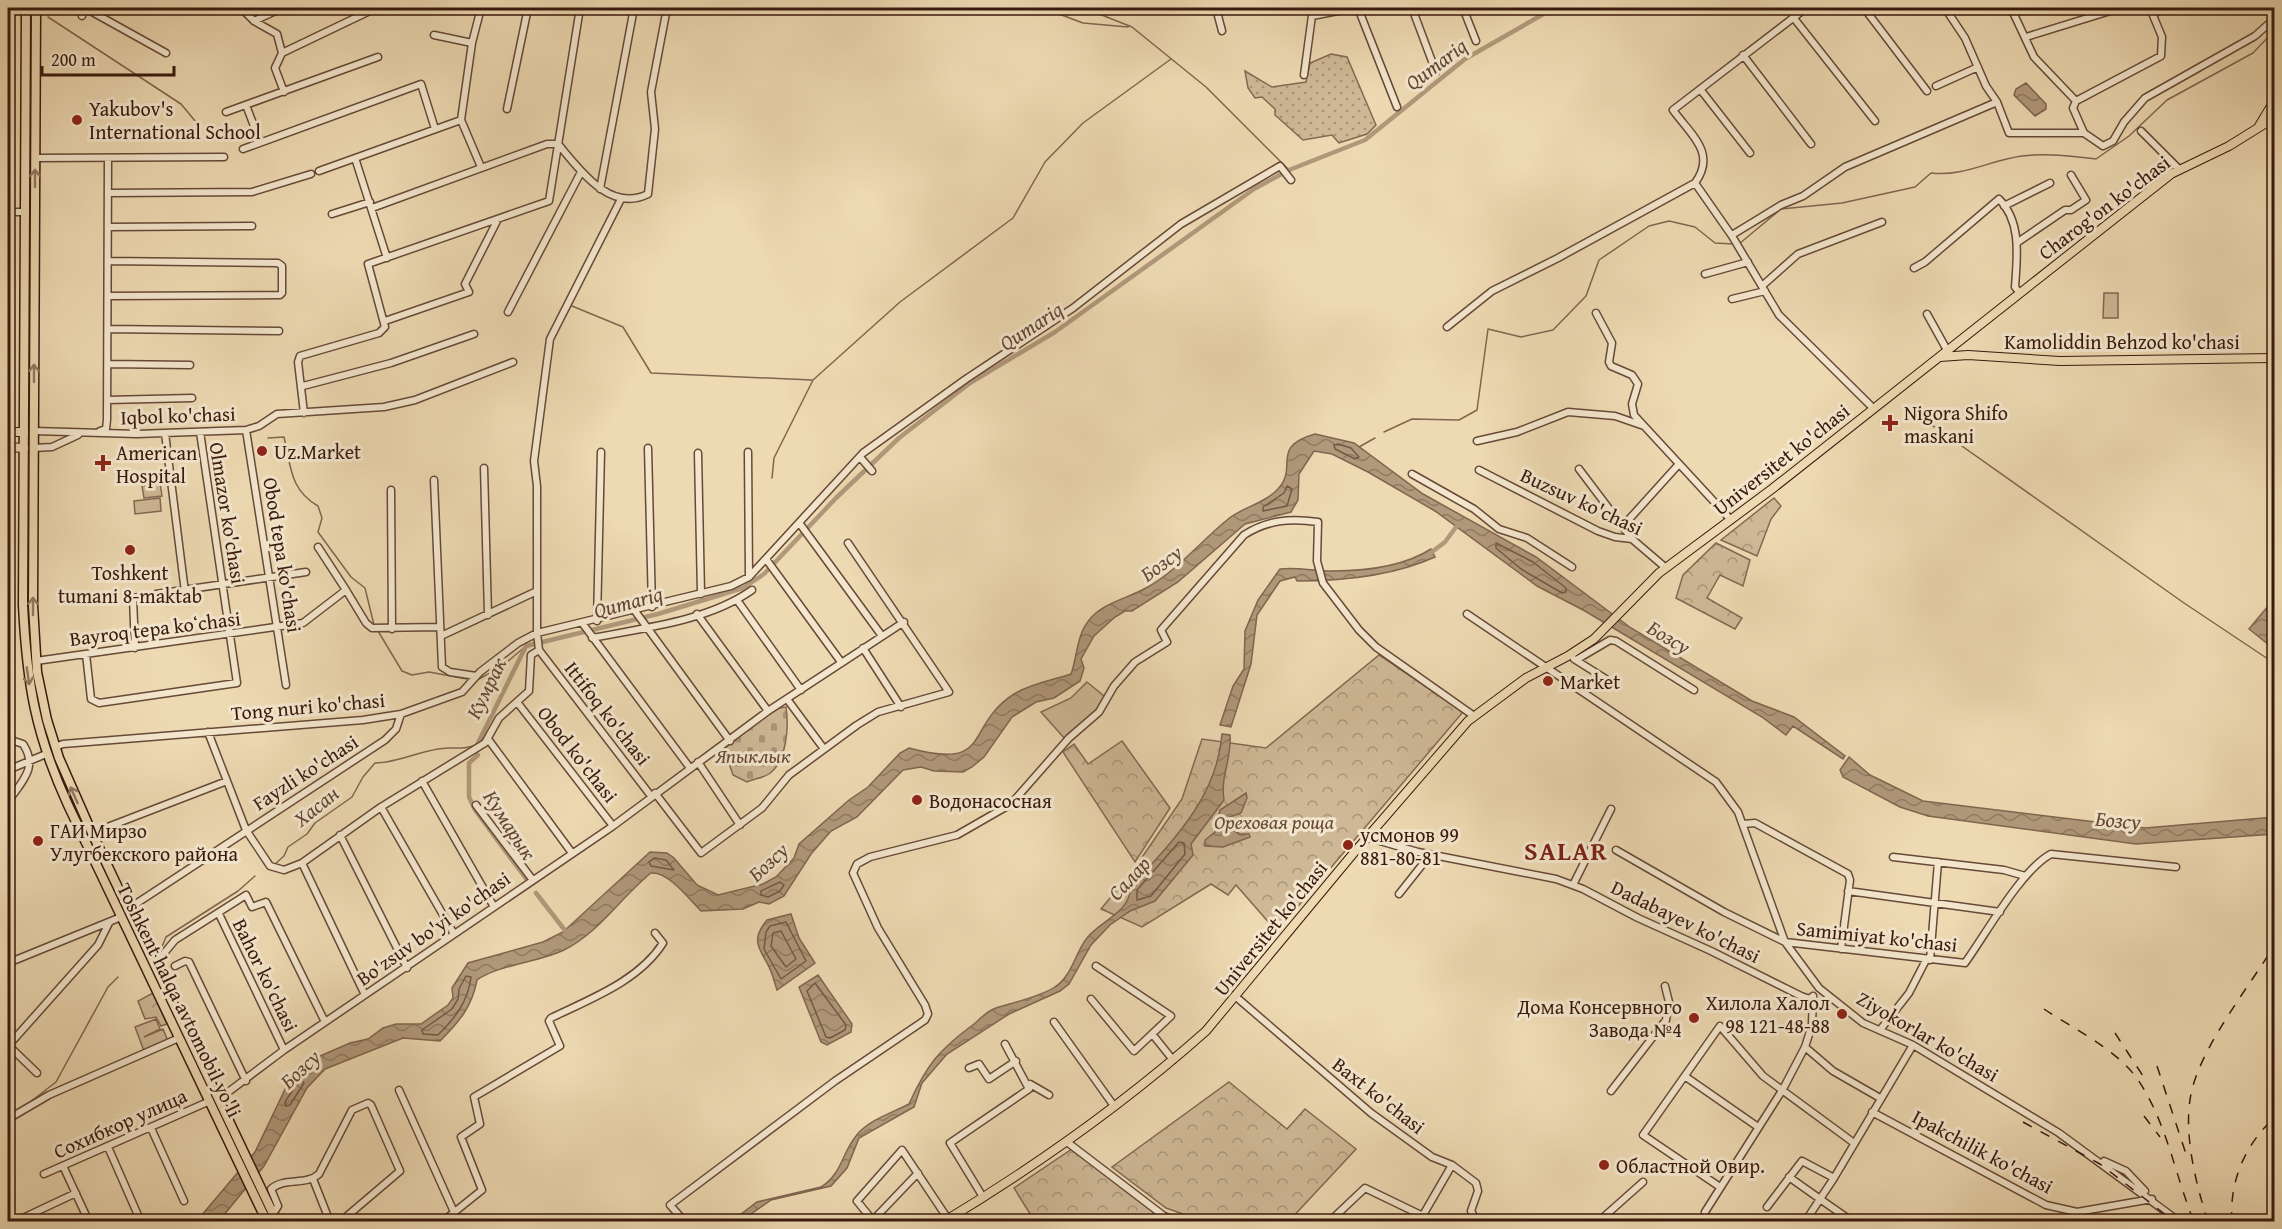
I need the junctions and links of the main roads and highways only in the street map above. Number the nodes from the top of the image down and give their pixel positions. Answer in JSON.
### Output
{"nodes":[{"id":1,"x":26,"y":8,"type":"edge"},
{"id":2,"x":36,"y":8,"type":"edge"},
{"id":3,"x":25,"y":100,"type":"junction"},
{"id":4,"x":35,"y":100,"type":"junction"},
{"id":5,"x":2274,"y":101,"type":"edge"},
{"id":6,"x":2274,"y":118,"type":"edge"},
{"id":7,"x":2256,"y":129,"type":"junction"},
{"id":8,"x":1958,"y":342,"type":"junction"},
{"id":9,"x":24,"y":346,"type":"junction"},
{"id":10,"x":34,"y":346,"type":"junction"},
{"id":11,"x":1968,"y":355,"type":"junction"},
{"id":12,"x":1939,"y":357,"type":"junction"},
{"id":13,"x":2274,"y":358,"type":"edge"},
{"id":14,"x":8,"y":432,"type":"edge"},
{"id":15,"x":24,"y":432,"type":"junction"},
{"id":16,"x":34,"y":432,"type":"junction"},
{"id":17,"x":8,"y":447,"type":"edge"},
{"id":18,"x":24,"y":447,"type":"junction"},
{"id":19,"x":34,"y":448,"type":"junction"},
{"id":20,"x":55,"y":747,"type":"junction"},
{"id":21,"x":46,"y":754,"type":"junction"},
{"id":22,"x":177,"y":1023,"type":"junction"},
{"id":23,"x":214,"y":1100,"type":"junction"},
{"id":24,"x":272,"y":1219,"type":"edge"},
{"id":25,"x":946,"y":1220,"type":"edge"}],
"edges":[{"from":1,"to":3,"type":"highway","name":"Toshkent halqa avtomobil yo'li"},
{"from":2,"to":4,"type":"highway","name":"Toshkent halqa avtomobil yo'li"},
{"from":3,"to":4,"type":"highway"},
{"from":3,"to":9,"type":"highway","name":"Toshkent halqa avtomobil yo'li"},
{"from":10,"to":4,"type":"highway","name":"Toshkent halqa avtomobil yo'li","one_way":true},
{"from":5,"to":7,"type":"main road"},
{"from":6,"to":7,"type":"main road","name":"Charog'on ko'chasi"},
{"from":7,"to":8,"type":"main road","name":"Charog'on ko'chasi"},
{"from":8,"to":11,"type":"main road"},
{"from":8,"to":12,"type":"main road","name":"Universitet ko'chasi"},
{"from":9,"to":10,"type":"highway"},
{"from":9,"to":15,"type":"highway","name":"Toshkent halqa avtomobil yo'li"},
{"from":16,"to":10,"type":"highway","name":"Toshkent halqa avtomobil yo'li","one_way":true},
{"from":11,"to":12,"type":"main road","name":"Kamoliddin Behzod ko'chasi"},
{"from":11,"to":13,"type":"main road","name":"Kamoliddin Behzod ko'chasi"},
{"from":12,"to":25,"type":"main road","name":"Universitet ko'chasi"},
{"from":14,"to":15,"type":"main road"},
{"from":15,"to":16,"type":"highway"},
{"from":15,"to":18,"type":"highway","name":"Toshkent halqa avtomobil yo'li"},
{"from":16,"to":19,"type":"highway","name":"Toshkent halqa avtomobil yo'li"},
{"from":17,"to":18,"type":"main road"},
{"from":18,"to":19,"type":"highway"},
{"from":18,"to":21,"type":"highway","name":"Toshkent halqa avtomobil yo'li","one_way":true},
{"from":20,"to":19,"type":"highway","name":"Toshkent halqa avtomobil yo'li","one_way":true},
{"from":20,"to":21,"type":"highway"},
{"from":22,"to":20,"type":"highway","name":"Toshkent halqa avtomobil yo'li","one_way":true},
{"from":21,"to":22,"type":"highway","name":"Toshkent halqa avtomobil yo'li"},
{"from":22,"to":23,"type":"highway","name":"Toshkent halqa avtomobil yo'li"},
{"from":22,"to":23,"type":"highway","name":"Toshkent halqa avtomobil yo'li"},
{"from":23,"to":24,"type":"highway","name":"Toshkent halqa avtomobil yo'li"}]}
